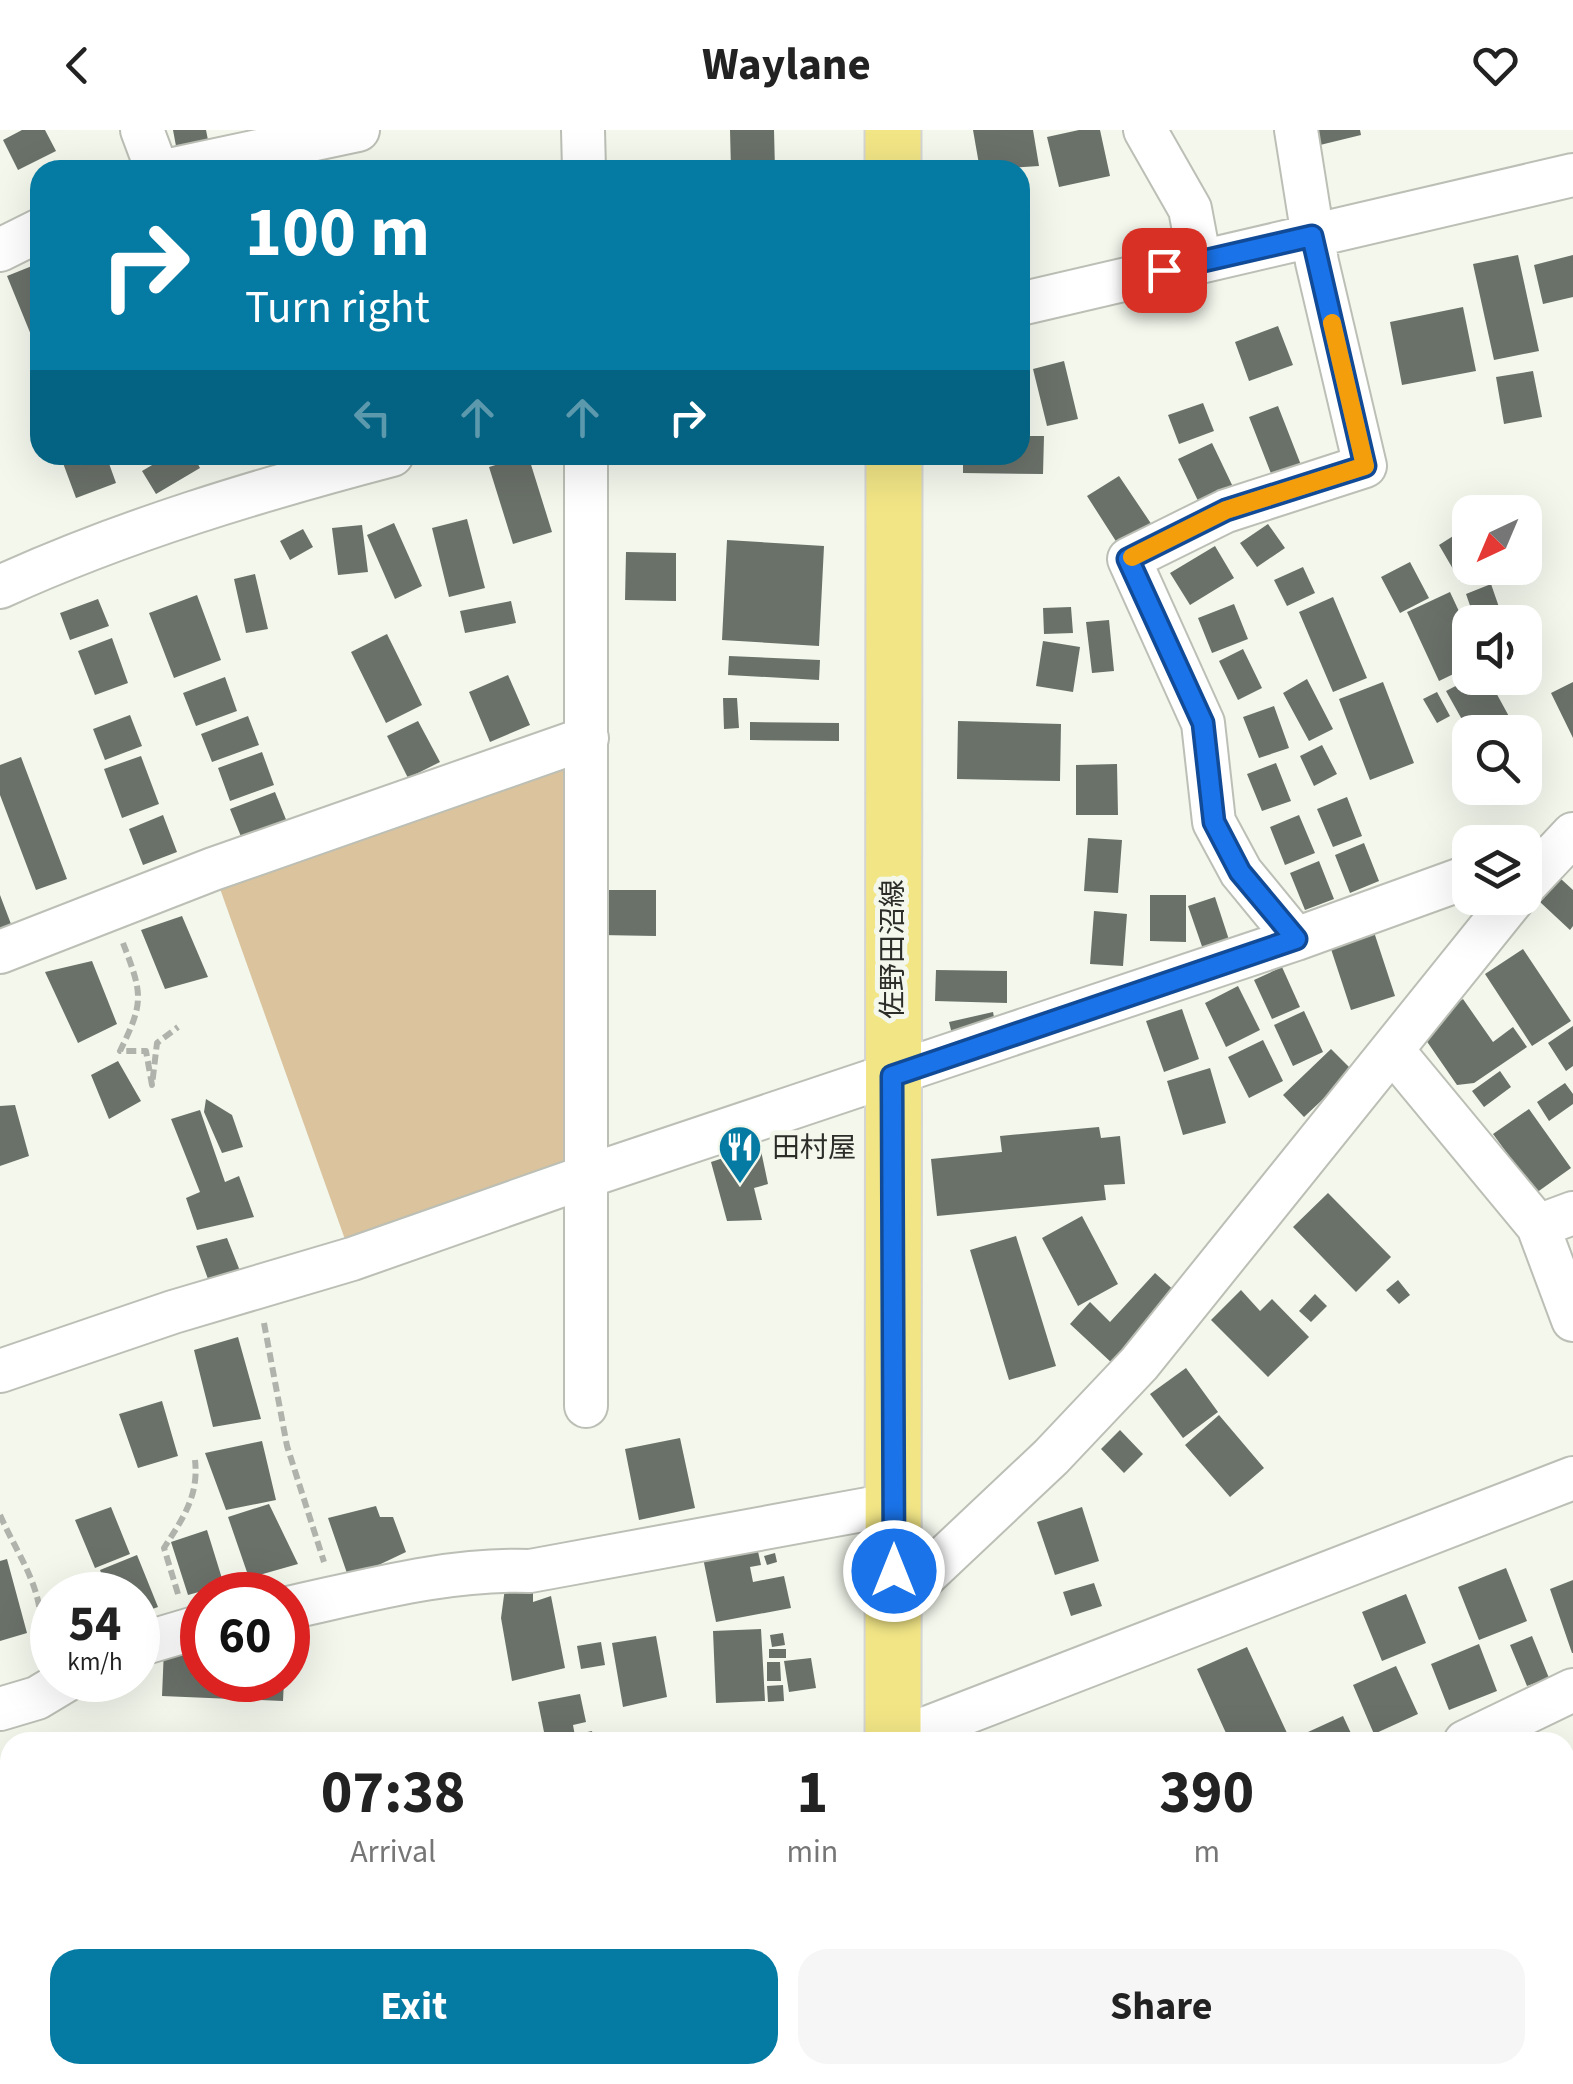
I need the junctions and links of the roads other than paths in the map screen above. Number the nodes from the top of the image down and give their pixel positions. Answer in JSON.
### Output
{"nodes":[{"id":1,"x":142,"y":130,"type":"edge"},
{"id":2,"x":358,"y":130,"type":"edge"},
{"id":3,"x":583,"y":130,"type":"edge"},
{"id":4,"x":894,"y":130,"type":"edge"},
{"id":5,"x":1145,"y":130,"type":"edge"},
{"id":6,"x":1296,"y":130,"type":"edge"},
{"id":7,"x":153,"y":160,"type":"edge"},
{"id":8,"x":216,"y":160,"type":"edge"},
{"id":9,"x":584,"y":160,"type":"edge"},
{"id":10,"x":893,"y":160,"type":"edge"},
{"id":11,"x":1573,"y":175,"type":"edge"},
{"id":12,"x":30,"y":235,"type":"edge"},
{"id":13,"x":1312,"y":236,"type":"junction"},
{"id":14,"x":0,"y":250,"type":"edge"},
{"id":15,"x":1200,"y":262,"type":"junction"},
{"id":16,"x":1030,"y":302,"type":"edge"},
{"id":17,"x":355,"y":465,"type":"edge"},
{"id":18,"x":586,"y":465,"type":"edge"},
{"id":19,"x":894,"y":465,"type":"edge"},
{"id":20,"x":0,"y":586,"type":"edge"},
{"id":21,"x":587,"y":738,"type":"junction"},
{"id":22,"x":1452,"y":883,"type":"edge"},
{"id":23,"x":1501,"y":915,"type":"edge"},
{"id":24,"x":1296,"y":939,"type":"junction"},
{"id":25,"x":0,"y":952,"type":"edge"},
{"id":26,"x":1394,"y":1051,"type":"junction"},
{"id":27,"x":892,"y":1076,"type":"junction"},
{"id":28,"x":585,"y":1177,"type":"junction"},
{"id":29,"x":1556,"y":1219,"type":"edge"},
{"id":30,"x":1573,"y":1320,"type":"edge"},
{"id":31,"x":0,"y":1372,"type":"edge"},
{"id":32,"x":586,"y":1406,"type":"dead end"},
{"id":33,"x":1573,"y":1478,"type":"edge"},
{"id":34,"x":895,"y":1504,"type":"junction"},
{"id":35,"x":310,"y":1603,"type":"edge"},
{"id":36,"x":894,"y":1604,"type":"junction"},
{"id":37,"x":1573,"y":1690,"type":"edge"},
{"id":38,"x":30,"y":1700,"type":"edge"},
{"id":39,"x":0,"y":1709,"type":"edge"},
{"id":40,"x":893,"y":1732,"type":"edge"},
{"id":41,"x":919,"y":1732,"type":"edge"},
{"id":42,"x":1486,"y":1732,"type":"edge"}],
"edges":[{"from":1,"to":7,"type":"street"},
{"from":2,"to":8,"type":"street"},
{"from":3,"to":9,"type":"street"},
{"from":4,"to":10,"type":"main road"},
{"from":5,"to":15,"type":"street"},
{"from":6,"to":13,"type":"street"},
{"from":11,"to":13,"type":"street"},
{"from":12,"to":14,"type":"street"},
{"from":13,"to":15,"type":"street"},
{"from":13,"to":24,"type":"street"},
{"from":15,"to":16,"type":"street"},
{"from":17,"to":20,"type":"street"},
{"from":18,"to":21,"type":"street"},
{"from":19,"to":27,"type":"main road","name":"佐野田沼線"},
{"from":21,"to":25,"type":"street"},
{"from":21,"to":28,"type":"street"},
{"from":22,"to":24,"type":"street"},
{"from":23,"to":26,"type":"street"},
{"from":24,"to":27,"type":"street"},
{"from":26,"to":29,"type":"street"},
{"from":26,"to":36,"type":"street"},
{"from":27,"to":28,"type":"street"},
{"from":27,"to":34,"type":"main road","name":"佐野田沼線"},
{"from":28,"to":31,"type":"street"},
{"from":28,"to":32,"type":"street"},
{"from":29,"to":30,"type":"street"},
{"from":33,"to":41,"type":"street"},
{"from":34,"to":35,"type":"street"},
{"from":34,"to":36,"type":"main road","name":"佐野田沼線"},
{"from":36,"to":40,"type":"main road","name":"佐野田沼線"},
{"from":37,"to":42,"type":"street"},
{"from":38,"to":39,"type":"street"}]}
